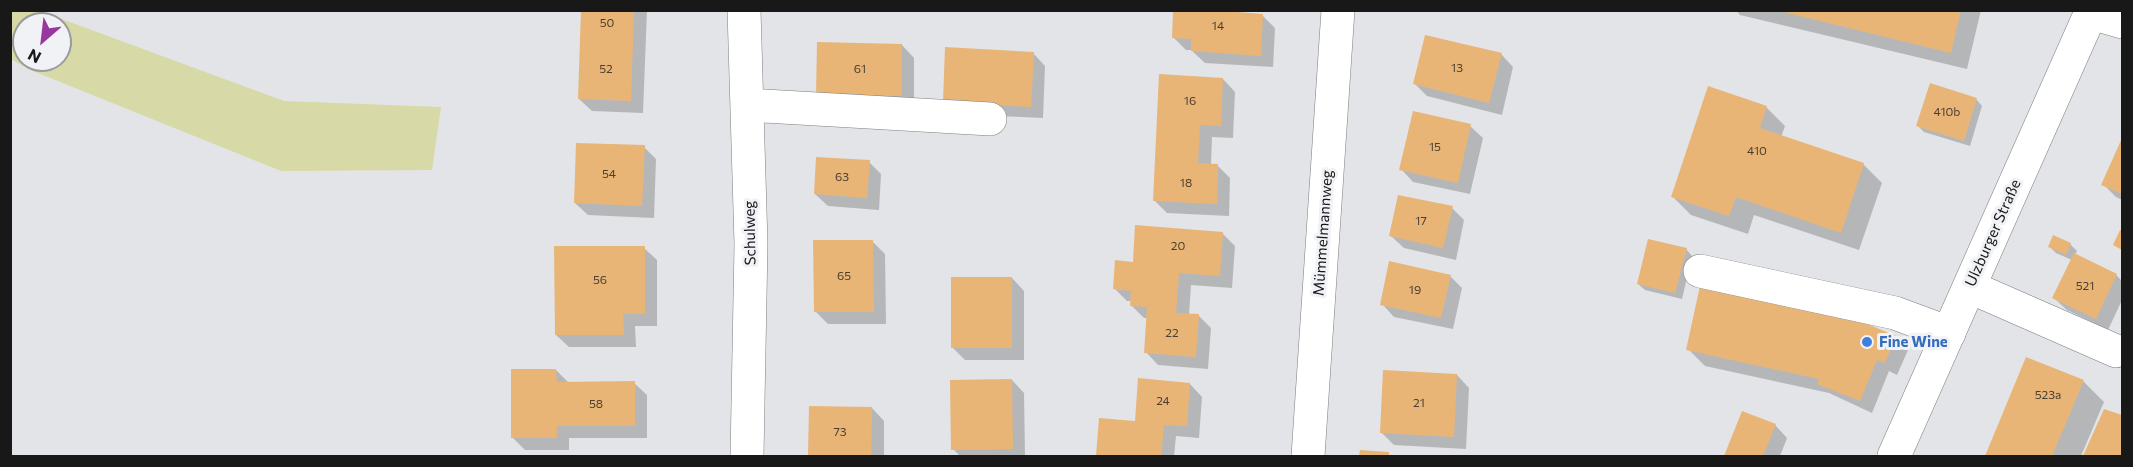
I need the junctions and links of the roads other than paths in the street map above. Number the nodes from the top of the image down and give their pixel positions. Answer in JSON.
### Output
{"nodes":[{"id":1,"x":744,"y":10,"type":"edge"},
{"id":2,"x":1338,"y":10,"type":"edge"},
{"id":3,"x":2092,"y":12,"type":"edge"},
{"id":4,"x":2122,"y":22,"type":"edge"},
{"id":5,"x":747,"y":105,"type":"junction"},
{"id":6,"x":990,"y":119,"type":"dead end"},
{"id":7,"x":1700,"y":271,"type":"dead end"},
{"id":8,"x":1970,"y":287,"type":"junction"},
{"id":9,"x":1949,"y":333,"type":"junction"},
{"id":10,"x":2116,"y":351,"type":"dead end"},
{"id":11,"x":747,"y":456,"type":"edge"},
{"id":12,"x":1308,"y":456,"type":"edge"},
{"id":13,"x":1894,"y":456,"type":"edge"}],
"edges":[{"from":1,"to":5,"type":"street","name":"Schulweg"},
{"from":2,"to":12,"type":"street","name":"Mümmelmannweg"},
{"from":3,"to":4,"type":"street"},
{"from":3,"to":8,"type":"street","name":"Ulzburger Straße"},
{"from":5,"to":6,"type":"street"},
{"from":5,"to":11,"type":"street","name":"Schulweg"},
{"from":7,"to":9,"type":"street"},
{"from":8,"to":9,"type":"street","name":"Ulzburger Straße"},
{"from":8,"to":10,"type":"street"},
{"from":9,"to":13,"type":"street","name":"Ulzburger Straße"}]}
